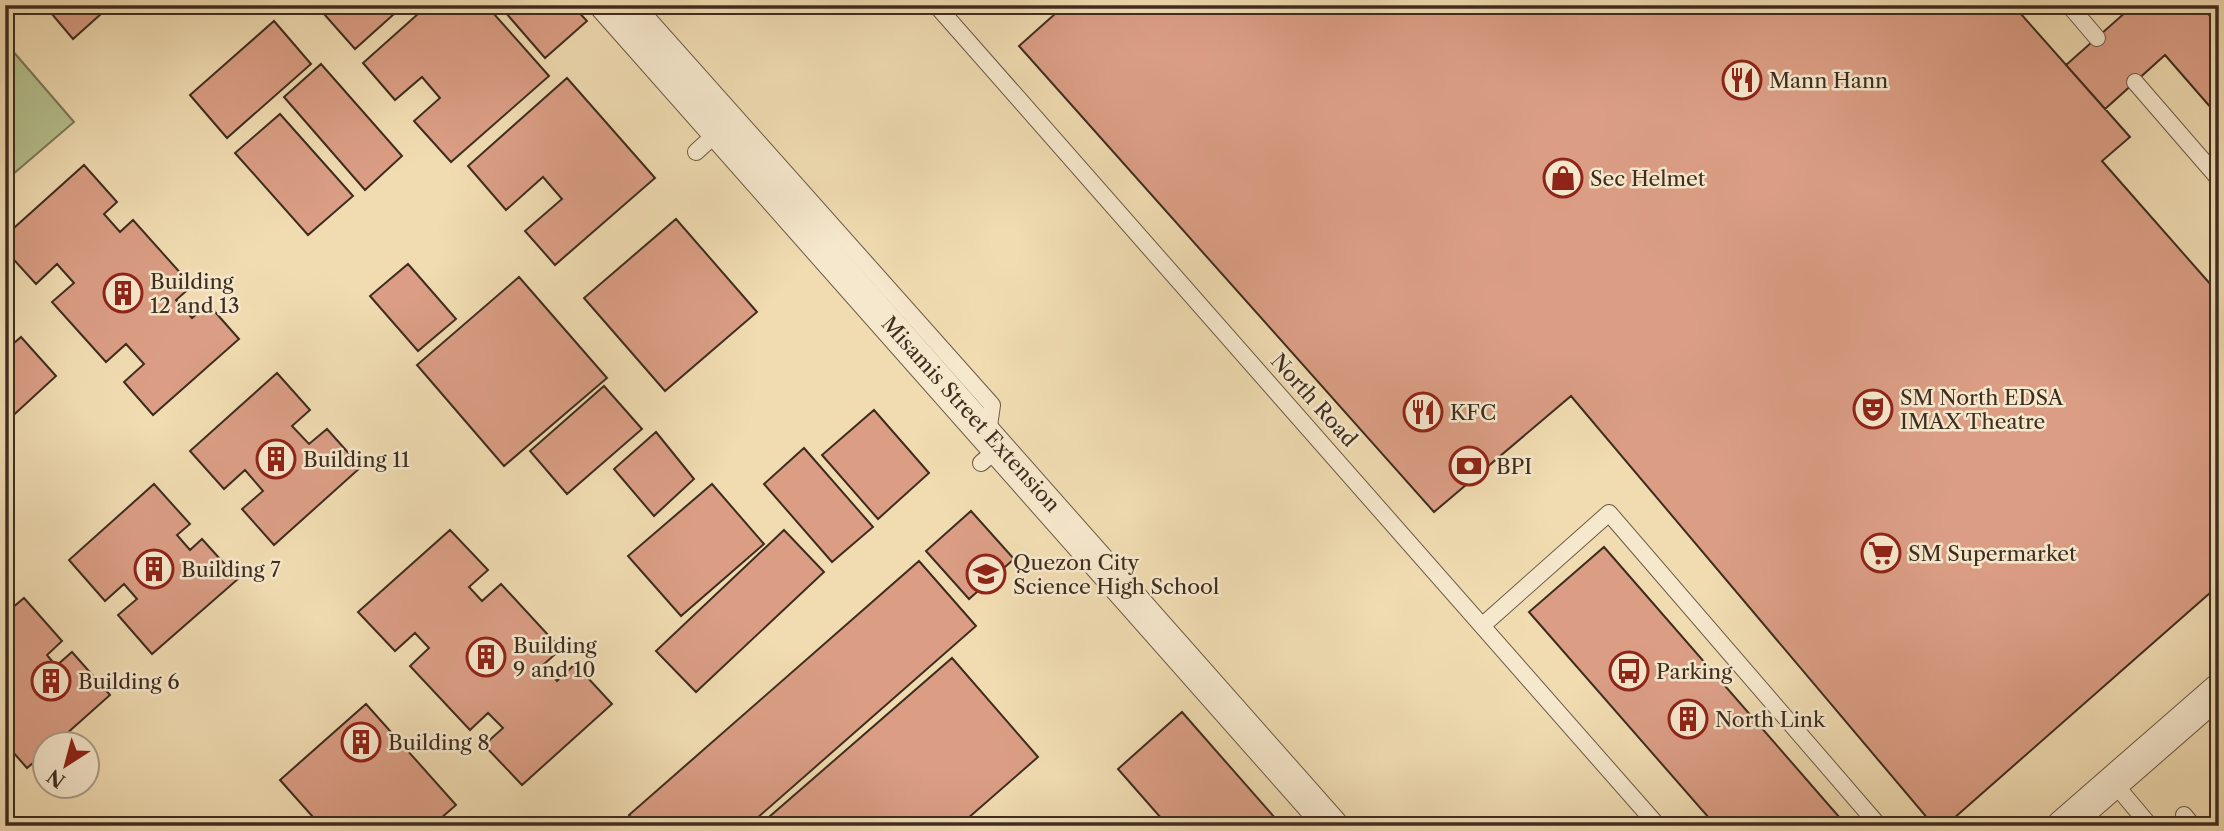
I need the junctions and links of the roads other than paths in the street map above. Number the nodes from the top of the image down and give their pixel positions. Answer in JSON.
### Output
{"nodes":[{"id":1,"x":606,"y":5,"type":"edge"},
{"id":2,"x":636,"y":5,"type":"edge"},
{"id":3,"x":936,"y":5,"type":"edge"},
{"id":4,"x":2069,"y":5,"type":"edge"},
{"id":5,"x":2097,"y":38,"type":"dead end"},
{"id":6,"x":2135,"y":82,"type":"dead end"},
{"id":7,"x":2219,"y":179,"type":"edge"},
{"id":8,"x":990,"y":448,"type":"junction"},
{"id":9,"x":1483,"y":625,"type":"junction"},
{"id":10,"x":2219,"y":690,"type":"edge"},
{"id":11,"x":2113,"y":782,"type":"junction"},
{"id":12,"x":1332,"y":826,"type":"edge"},
{"id":13,"x":1658,"y":826,"type":"edge"},
{"id":14,"x":1879,"y":826,"type":"edge"},
{"id":15,"x":2063,"y":826,"type":"edge"},
{"id":16,"x":2150,"y":826,"type":"edge"}],
"edges":[{"from":1,"to":8,"type":"street","name":"Misamis Street Extension"},
{"from":2,"to":8,"type":"lane"},
{"from":3,"to":9,"type":"lane","name":"North Road"},
{"from":4,"to":5,"type":"lane"},
{"from":6,"to":7,"type":"lane"},
{"from":8,"to":12,"type":"street","name":"Misamis Street Extension"},
{"from":9,"to":13,"type":"lane","name":"North Road"},
{"from":9,"to":14,"type":"lane"},
{"from":10,"to":11,"type":"street"},
{"from":11,"to":15,"type":"street"},
{"from":11,"to":16,"type":"lane"}]}
